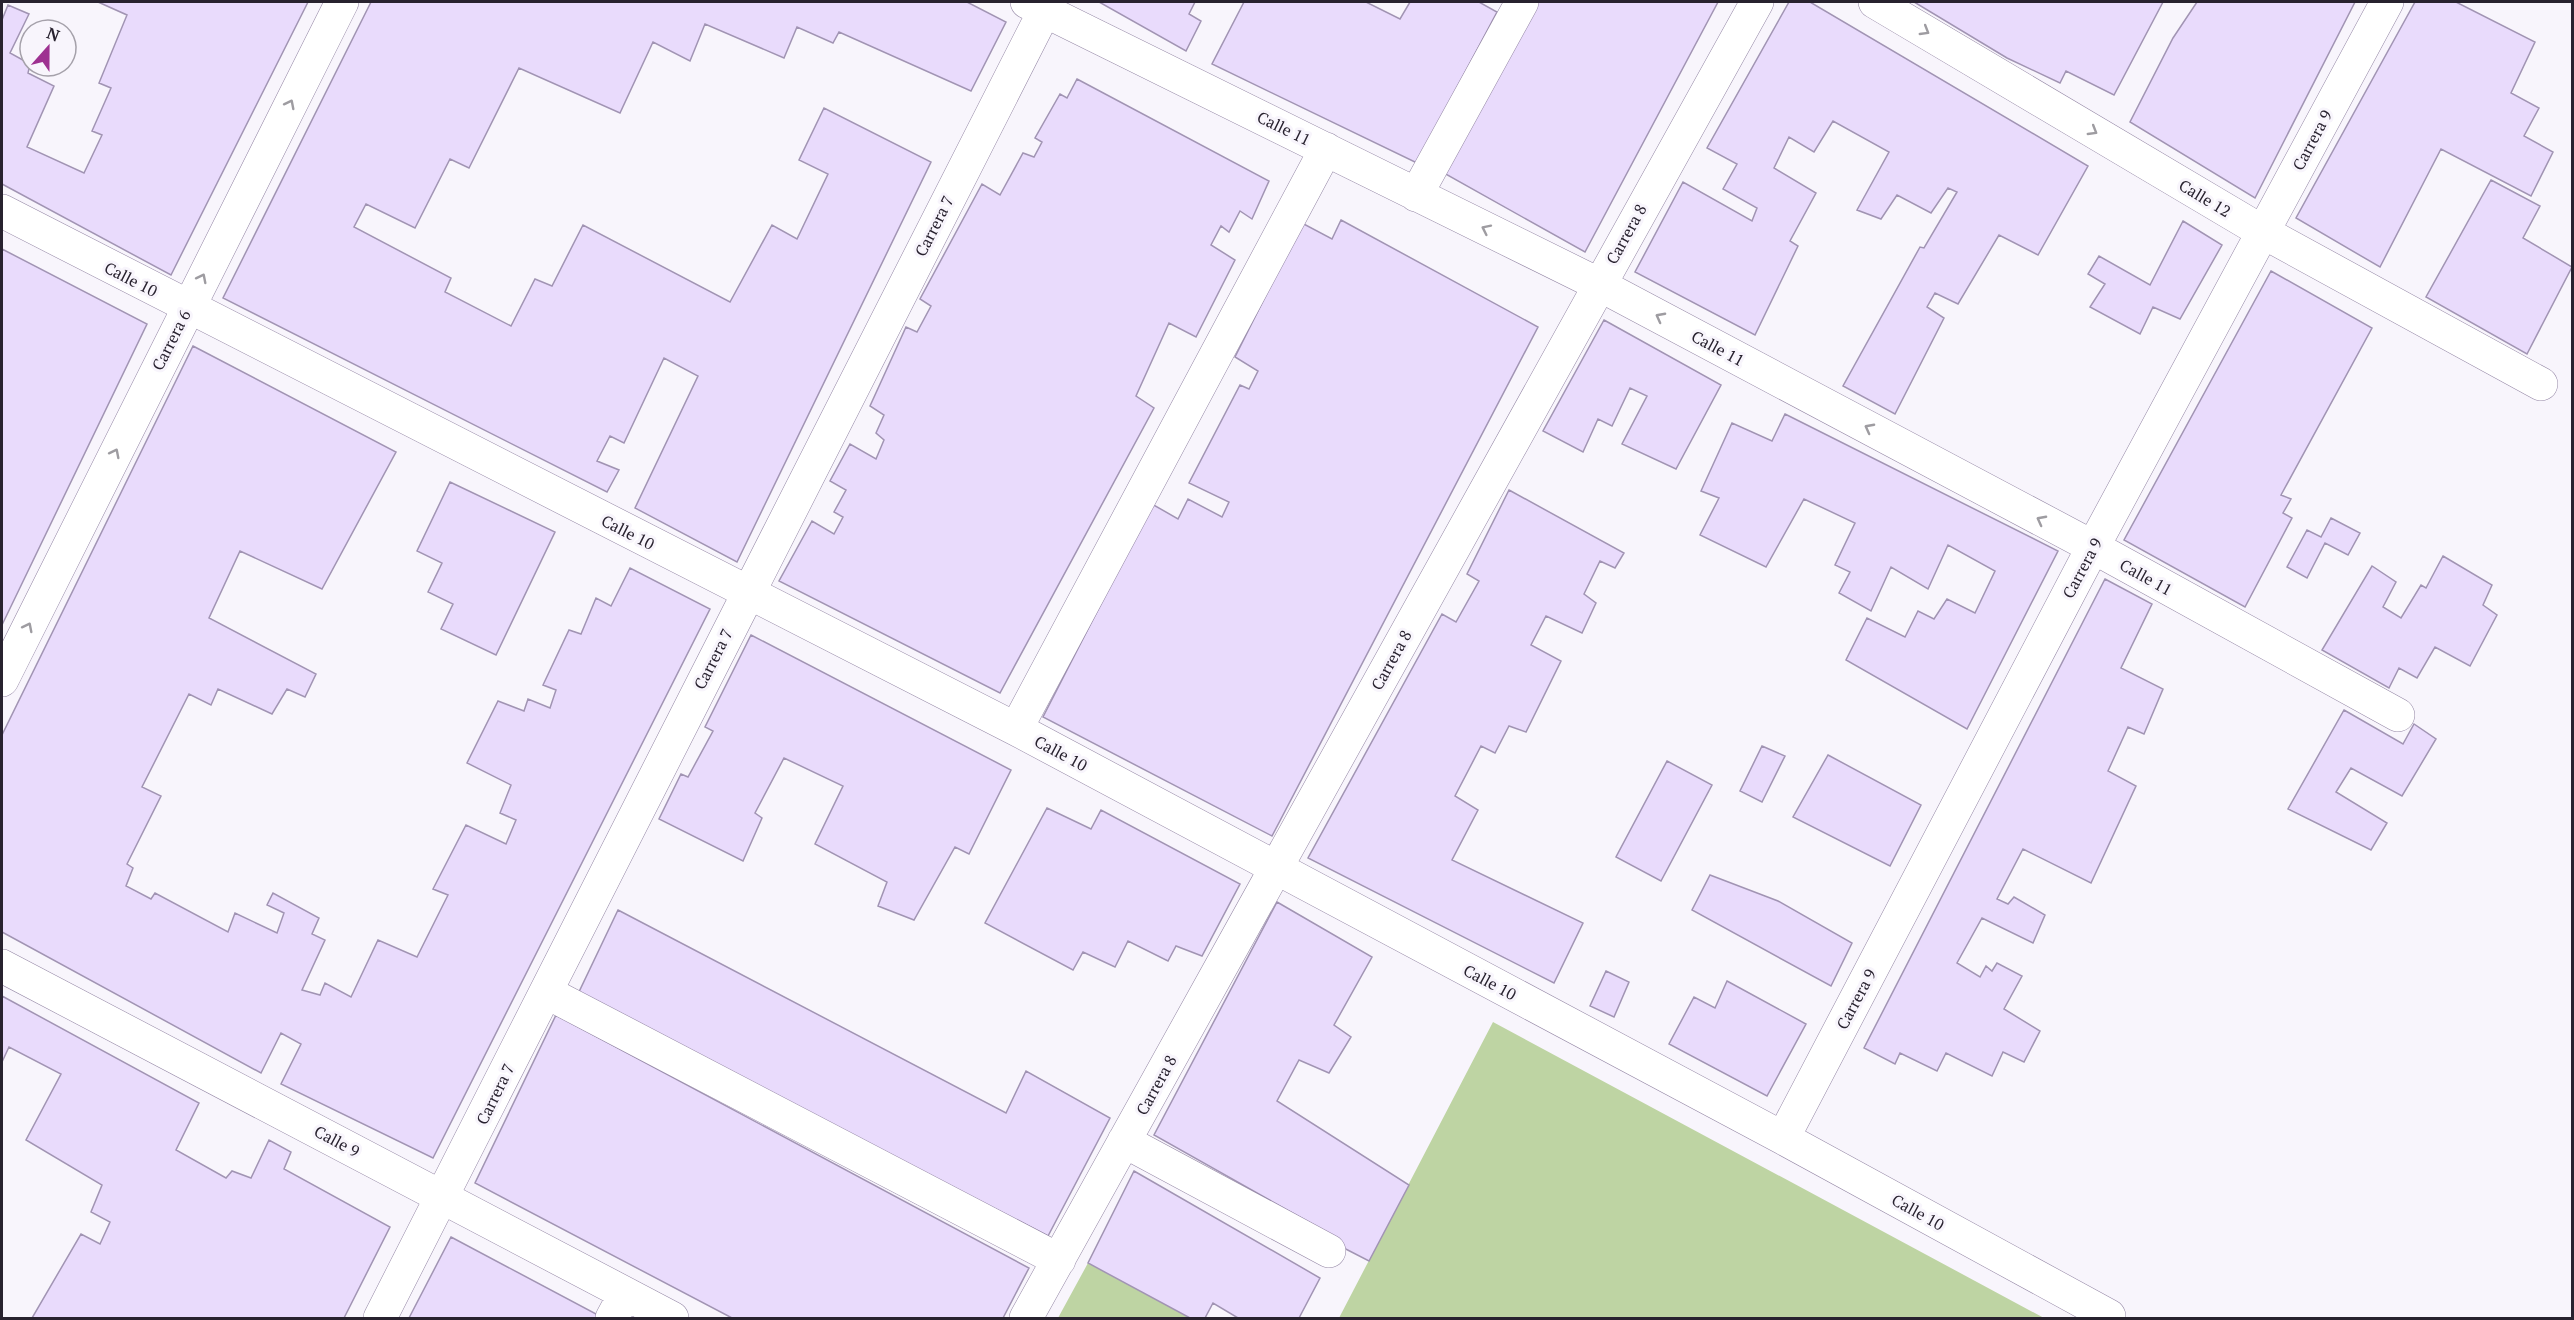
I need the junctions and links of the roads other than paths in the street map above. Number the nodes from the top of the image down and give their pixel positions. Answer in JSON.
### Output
{"nodes":[{"id":1,"x":342,"y":2,"type":"edge"},
{"id":2,"x":1522,"y":2,"type":"edge"},
{"id":3,"x":1757,"y":2,"type":"edge"},
{"id":4,"x":1875,"y":2,"type":"edge"},
{"id":5,"x":2386,"y":2,"type":"edge"},
{"id":6,"x":1040,"y":5,"type":"edge"},
{"id":7,"x":1326,"y":149,"type":"junction"},
{"id":8,"x":1416,"y":195,"type":"junction"},
{"id":9,"x":2,"y":212,"type":"edge"},
{"id":10,"x":2263,"y":232,"type":"junction"},
{"id":11,"x":1598,"y":284,"type":"junction"},
{"id":12,"x":187,"y":308,"type":"junction"},
{"id":13,"x":2541,"y":384,"type":"dead end"},
{"id":14,"x":2093,"y":548,"type":"junction"},
{"id":15,"x":747,"y":593,"type":"junction"},
{"id":16,"x":2,"y":680,"type":"edge"},
{"id":17,"x":2398,"y":715,"type":"dead end"},
{"id":18,"x":1016,"y":729,"type":"junction"},
{"id":19,"x":1277,"y":868,"type":"junction"},
{"id":20,"x":2,"y":966,"type":"edge"},
{"id":21,"x":546,"y":992,"type":"junction"},
{"id":22,"x":1783,"y":1138,"type":"junction"},
{"id":23,"x":1124,"y":1141,"type":"junction"},
{"id":24,"x":444,"y":1197,"type":"junction"},
{"id":25,"x":1329,"y":1251,"type":"dead end"},
{"id":26,"x":1059,"y":1260,"type":"junction"},
{"id":27,"x":618,"y":1306,"type":"edge"},
{"id":28,"x":2109,"y":1316,"type":"dead end"},
{"id":29,"x":380,"y":1318,"type":"edge"},
{"id":30,"x":672,"y":1318,"type":"edge"},
{"id":31,"x":1026,"y":1318,"type":"edge"}],
"edges":[{"from":12,"to":1,"type":"street","name":"Carrera 6","one_way":true},
{"from":2,"to":8,"type":"street"},
{"from":3,"to":11,"type":"street","name":"Carrera 8"},
{"from":4,"to":10,"type":"street","name":"Calle 12","one_way":true},
{"from":5,"to":10,"type":"street","name":"Carrera 9"},
{"from":6,"to":7,"type":"street","name":"Calle 11"},
{"from":6,"to":15,"type":"street","name":"Carrera 7"},
{"from":7,"to":8,"type":"street","name":"Calle 11"},
{"from":7,"to":18,"type":"street"},
{"from":11,"to":8,"type":"street","name":"Calle 11","one_way":true},
{"from":9,"to":12,"type":"street","name":"Calle 10"},
{"from":10,"to":13,"type":"street","name":"Calle 12"},
{"from":10,"to":14,"type":"street","name":"Carrera 9"},
{"from":14,"to":11,"type":"street","name":"Calle 11","one_way":true},
{"from":11,"to":19,"type":"street","name":"Carrera 8"},
{"from":12,"to":15,"type":"street","name":"Calle 10"},
{"from":16,"to":12,"type":"street","name":"Carrera 6","one_way":true},
{"from":14,"to":17,"type":"street","name":"Calle 11"},
{"from":14,"to":22,"type":"street","name":"Carrera 9"},
{"from":15,"to":18,"type":"street","name":"Calle 10"},
{"from":15,"to":21,"type":"street","name":"Carrera 7"},
{"from":18,"to":19,"type":"street","name":"Calle 10"},
{"from":19,"to":22,"type":"street","name":"Calle 10"},
{"from":19,"to":23,"type":"street","name":"Carrera 8"},
{"from":20,"to":24,"type":"street","name":"Calle 9"},
{"from":21,"to":24,"type":"street","name":"Carrera 7"},
{"from":21,"to":26,"type":"street"},
{"from":22,"to":28,"type":"street","name":"Calle 10"},
{"from":23,"to":25,"type":"street"},
{"from":23,"to":26,"type":"street","name":"Carrera 8"},
{"from":24,"to":27,"type":"street","name":"Calle 9"},
{"from":24,"to":29,"type":"street","name":"Carrera 7"},
{"from":26,"to":31,"type":"street","name":"Carrera 8"},
{"from":27,"to":30,"type":"street","name":"Calle 9"}]}
